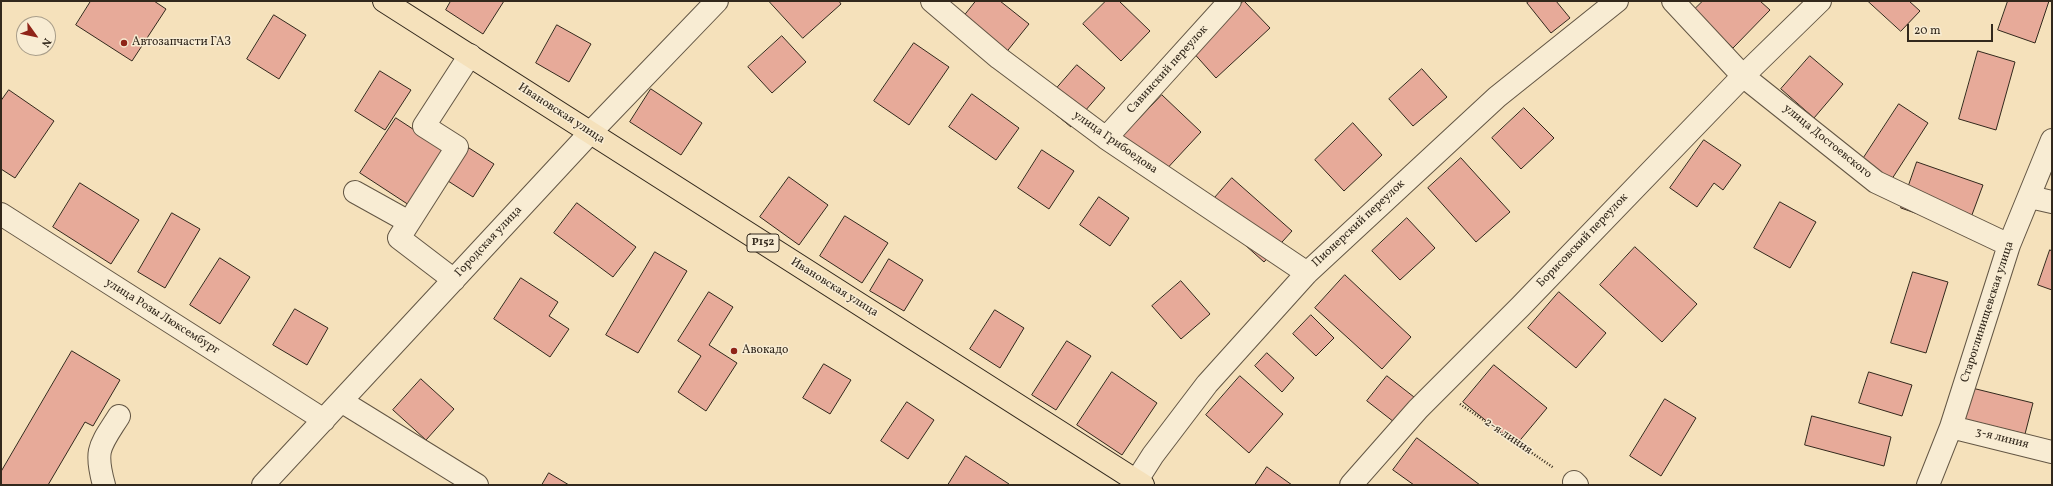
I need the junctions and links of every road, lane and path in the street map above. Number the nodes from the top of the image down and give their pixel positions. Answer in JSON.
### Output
{"nodes":[{"id":1,"x":384,"y":1,"type":"edge"},
{"id":2,"x":716,"y":1,"type":"edge"},
{"id":3,"x":932,"y":1,"type":"edge"},
{"id":4,"x":1230,"y":1,"type":"edge"},
{"id":5,"x":1617,"y":1,"type":"edge"},
{"id":6,"x":1672,"y":1,"type":"edge"},
{"id":7,"x":1820,"y":1,"type":"edge"},
{"id":8,"x":470,"y":55,"type":"junction"},
{"id":9,"x":1743,"y":76,"type":"junction"},
{"id":10,"x":590,"y":133,"type":"junction"},
{"id":11,"x":1106,"y":138,"type":"junction"},
{"id":12,"x":2052,"y":140,"type":"edge"},
{"id":13,"x":355,"y":192,"type":"dead end"},
{"id":14,"x":2030,"y":197,"type":"junction"},
{"id":15,"x":2052,"y":202,"type":"edge"},
{"id":16,"x":1,"y":214,"type":"edge"},
{"id":17,"x":409,"y":222,"type":"junction"},
{"id":18,"x":2009,"y":245,"type":"junction"},
{"id":19,"x":1307,"y":273,"type":"junction"},
{"id":20,"x":454,"y":280,"type":"junction"},
{"id":21,"x":1438,"y":389,"type":"junction"},
{"id":22,"x":341,"y":400,"type":"junction"},
{"id":23,"x":119,"y":416,"type":"dead end"},
{"id":24,"x":324,"y":420,"type":"junction"},
{"id":25,"x":1951,"y":427,"type":"junction"},
{"id":26,"x":2052,"y":452,"type":"edge"},
{"id":27,"x":1140,"y":483,"type":"edge"},
{"id":28,"x":1575,"y":483,"type":"edge"},
{"id":29,"x":104,"y":485,"type":"edge"},
{"id":30,"x":263,"y":485,"type":"edge"},
{"id":31,"x":477,"y":485,"type":"edge"},
{"id":32,"x":1351,"y":485,"type":"edge"},
{"id":33,"x":1928,"y":485,"type":"edge"}],
"edges":[{"from":1,"to":8,"type":"main road","name":"Ивановская улица","number":"Р152"},
{"from":2,"to":10,"type":"street","name":"Городская улица"},
{"from":3,"to":11,"type":"street","name":"улица Грибоедова"},
{"from":4,"to":11,"type":"street","name":"Савинский переулок"},
{"from":5,"to":19,"type":"street","name":"Пионерский переулок"},
{"from":6,"to":9,"type":"street","name":"улица Достоевского"},
{"from":7,"to":9,"type":"street","name":"Борисовский переулок"},
{"from":8,"to":10,"type":"main road","name":"Ивановская улица","number":"Р152"},
{"from":8,"to":17,"type":"street"},
{"from":9,"to":18,"type":"street","name":"улица Достоевского"},
{"from":9,"to":21,"type":"street","name":"Борисовский переулок"},
{"from":10,"to":20,"type":"street","name":"Городская улица"},
{"from":10,"to":27,"type":"main road","name":"Ивановская улица","number":"Р152"},
{"from":11,"to":19,"type":"street","name":"улица Грибоедова"},
{"from":12,"to":14,"type":"street","name":"Староглинищевская улица"},
{"from":13,"to":17,"type":"street"},
{"from":14,"to":15,"type":"street"},
{"from":14,"to":18,"type":"street","name":"Староглинищевская улица"},
{"from":16,"to":24,"type":"street","name":"улица Розы Люксембург"},
{"from":17,"to":20,"type":"street"},
{"from":18,"to":25,"type":"street","name":"Староглинищевская улица"},
{"from":19,"to":27,"type":"street","name":"Пионерский переулок"},
{"from":20,"to":22,"type":"street","name":"Городская улица"},
{"from":21,"to":28,"type":"path","name":"2-я линия"},
{"from":21,"to":32,"type":"street","name":"Борисовский переулок"},
{"from":22,"to":24,"type":"street","name":"Городская улица"},
{"from":22,"to":31,"type":"street"},
{"from":23,"to":29,"type":"street"},
{"from":24,"to":30,"type":"street","name":"Городская улица"},
{"from":25,"to":26,"type":"street","name":"3-я линия"},
{"from":25,"to":33,"type":"street","name":"Староглинищевская улица"}]}
